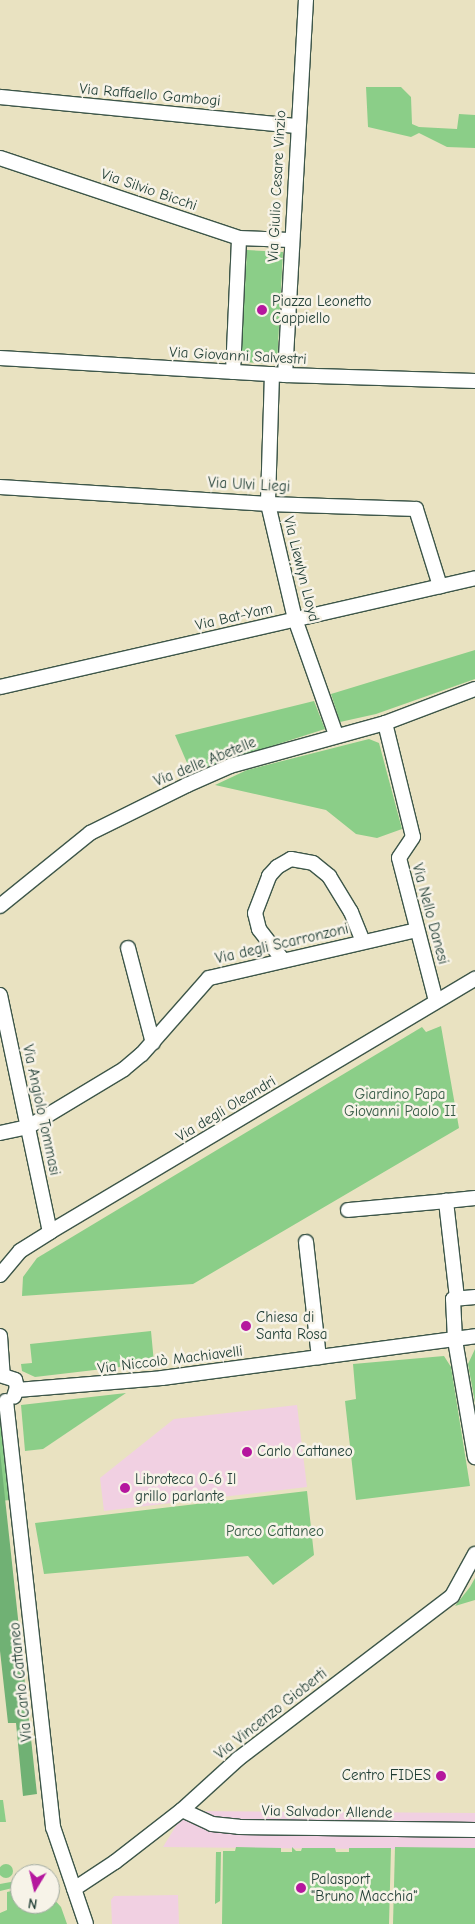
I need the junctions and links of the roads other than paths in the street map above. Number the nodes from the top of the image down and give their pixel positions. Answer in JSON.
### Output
{"nodes":[{"id":1,"x":306,"y":0,"type":"edge"},
{"id":2,"x":0,"y":97,"type":"edge"},
{"id":3,"x":297,"y":126,"type":"junction"},
{"id":4,"x":0,"y":158,"type":"edge"},
{"id":5,"x":239,"y":238,"type":"junction"},
{"id":6,"x":290,"y":240,"type":"junction"},
{"id":7,"x":0,"y":358,"type":"edge"},
{"id":8,"x":233,"y":372,"type":"junction"},
{"id":9,"x":279,"y":374,"type":"junction"},
{"id":10,"x":475,"y":381,"type":"edge"},
{"id":11,"x":0,"y":486,"type":"edge"},
{"id":12,"x":268,"y":504,"type":"junction"},
{"id":13,"x":475,"y":578,"type":"edge"},
{"id":14,"x":440,"y":586,"type":"junction"},
{"id":15,"x":295,"y":619,"type":"junction"},
{"id":16,"x":0,"y":687,"type":"edge"},
{"id":17,"x":475,"y":689,"type":"edge"},
{"id":18,"x":385,"y":723,"type":"junction"},
{"id":19,"x":336,"y":735,"type":"junction"},
{"id":20,"x":0,"y":906,"type":"edge"},
{"id":21,"x":417,"y":930,"type":"junction"},
{"id":22,"x":363,"y":942,"type":"junction"},
{"id":23,"x":128,"y":948,"type":"dead end"},
{"id":24,"x":283,"y":960,"type":"junction"},
{"id":25,"x":475,"y":979,"type":"edge"},
{"id":26,"x":0,"y":995,"type":"edge"},
{"id":27,"x":436,"y":1001,"type":"junction"},
{"id":28,"x":153,"y":1043,"type":"junction"},
{"id":29,"x":28,"y":1126,"type":"junction"},
{"id":30,"x":0,"y":1133,"type":"edge"},
{"id":31,"x":475,"y":1198,"type":"edge"},
{"id":32,"x":446,"y":1201,"type":"junction"},
{"id":33,"x":348,"y":1210,"type":"dead end"},
{"id":34,"x":50,"y":1232,"type":"junction"},
{"id":35,"x":306,"y":1242,"type":"dead end"},
{"id":36,"x":0,"y":1275,"type":"edge"},
{"id":37,"x":475,"y":1297,"type":"edge"},
{"id":38,"x":457,"y":1298,"type":"junction"},
{"id":39,"x":475,"y":1336,"type":"edge"},
{"id":40,"x":455,"y":1340,"type":"junction"},
{"id":41,"x":0,"y":1345,"type":"edge"},
{"id":42,"x":319,"y":1357,"type":"junction"},
{"id":43,"x":1,"y":1375,"type":"edge"},
{"id":44,"x":17,"y":1390,"type":"junction"},
{"id":45,"x":3,"y":1401,"type":"edge"},
{"id":46,"x":475,"y":1457,"type":"edge"},
{"id":47,"x":475,"y":1554,"type":"edge"},
{"id":48,"x":182,"y":1810,"type":"junction"},
{"id":49,"x":475,"y":1830,"type":"edge"},
{"id":50,"x":74,"y":1889,"type":"junction"},
{"id":51,"x":86,"y":1924,"type":"edge"}],
"edges":[{"from":1,"to":3,"type":"street","name":"Via Giulio Cesare Vinzio"},
{"from":2,"to":3,"type":"street","name":"Via Raffaello Gambogi"},
{"from":3,"to":6,"type":"street","name":"Via Giulio Cesare Vinzio"},
{"from":4,"to":5,"type":"street","name":"Via Silvio Bicchi"},
{"from":5,"to":6,"type":"street","name":"Via Silvio Bicchi"},
{"from":5,"to":8,"type":"street"},
{"from":6,"to":9,"type":"street","name":"Via Giulio Cesare Vinzio"},
{"from":7,"to":8,"type":"street","name":"Via Giovanni Salvestri"},
{"from":8,"to":9,"type":"street","name":"Via Giovanni Salvestri"},
{"from":9,"to":10,"type":"street","name":"Via Giovanni Salvestri"},
{"from":9,"to":12,"type":"street","name":"Via Liewlyn Lloyd"},
{"from":11,"to":12,"type":"street","name":"Via Ulvi Liegi"},
{"from":12,"to":14,"type":"street","name":"Via Ulvi Liegi"},
{"from":12,"to":15,"type":"street","name":"Via Liewlyn Lloyd"},
{"from":13,"to":14,"type":"street","name":"Via Bat-Yam"},
{"from":14,"to":15,"type":"street","name":"Via Bat-Yam"},
{"from":15,"to":16,"type":"street","name":"Via Bat-Yam"},
{"from":15,"to":19,"type":"street","name":"Via Liewlyn Lloyd"},
{"from":17,"to":18,"type":"street","name":"Via delle Abetelle"},
{"from":18,"to":19,"type":"street","name":"Via delle Abetelle"},
{"from":18,"to":21,"type":"street","name":"Via Nello Danesi"},
{"from":19,"to":20,"type":"street","name":"Via delle Abetelle"},
{"from":21,"to":22,"type":"street","name":"Via degli Scarronzoni"},
{"from":21,"to":27,"type":"street","name":"Via Nello Danesi"},
{"from":22,"to":24,"type":"street","name":"Via degli Scarronzoni"},
{"from":22,"to":24,"type":"street"},
{"from":23,"to":28,"type":"street"},
{"from":24,"to":28,"type":"street","name":"Via degli Scarronzoni"},
{"from":25,"to":27,"type":"street","name":"Via degli Oleandri"},
{"from":26,"to":29,"type":"street","name":"Via Angiolo Tommasi"},
{"from":27,"to":34,"type":"street","name":"Via degli Oleandri"},
{"from":28,"to":29,"type":"street","name":"Via degli Scarronzoni"},
{"from":29,"to":30,"type":"street","name":"Via degli Scarronzoni"},
{"from":29,"to":34,"type":"street","name":"Via Angiolo Tommasi"},
{"from":31,"to":32,"type":"street"},
{"from":32,"to":33,"type":"street"},
{"from":32,"to":38,"type":"street"},
{"from":34,"to":36,"type":"street","name":"Via degli Oleandri"},
{"from":35,"to":42,"type":"street"},
{"from":37,"to":38,"type":"street"},
{"from":38,"to":40,"type":"street"},
{"from":39,"to":40,"type":"street","name":"Via Niccolò Machiavelli"},
{"from":40,"to":42,"type":"street","name":"Via Niccolò Machiavelli"},
{"from":40,"to":46,"type":"street"},
{"from":41,"to":43,"type":"street"},
{"from":42,"to":44,"type":"street","name":"Via Niccolò Machiavelli"},
{"from":43,"to":44,"type":"street"},
{"from":44,"to":45,"type":"street"},
{"from":45,"to":50,"type":"street","name":"Via Carlo Cattaneo"},
{"from":47,"to":48,"type":"street","name":"Via Vincenzo Gioberti"},
{"from":48,"to":49,"type":"street","name":"Via Salvador Allende"},
{"from":48,"to":50,"type":"street","name":"Via Vincenzo Gioberti"},
{"from":50,"to":51,"type":"street","name":"Via Carlo Cattaneo"}]}
